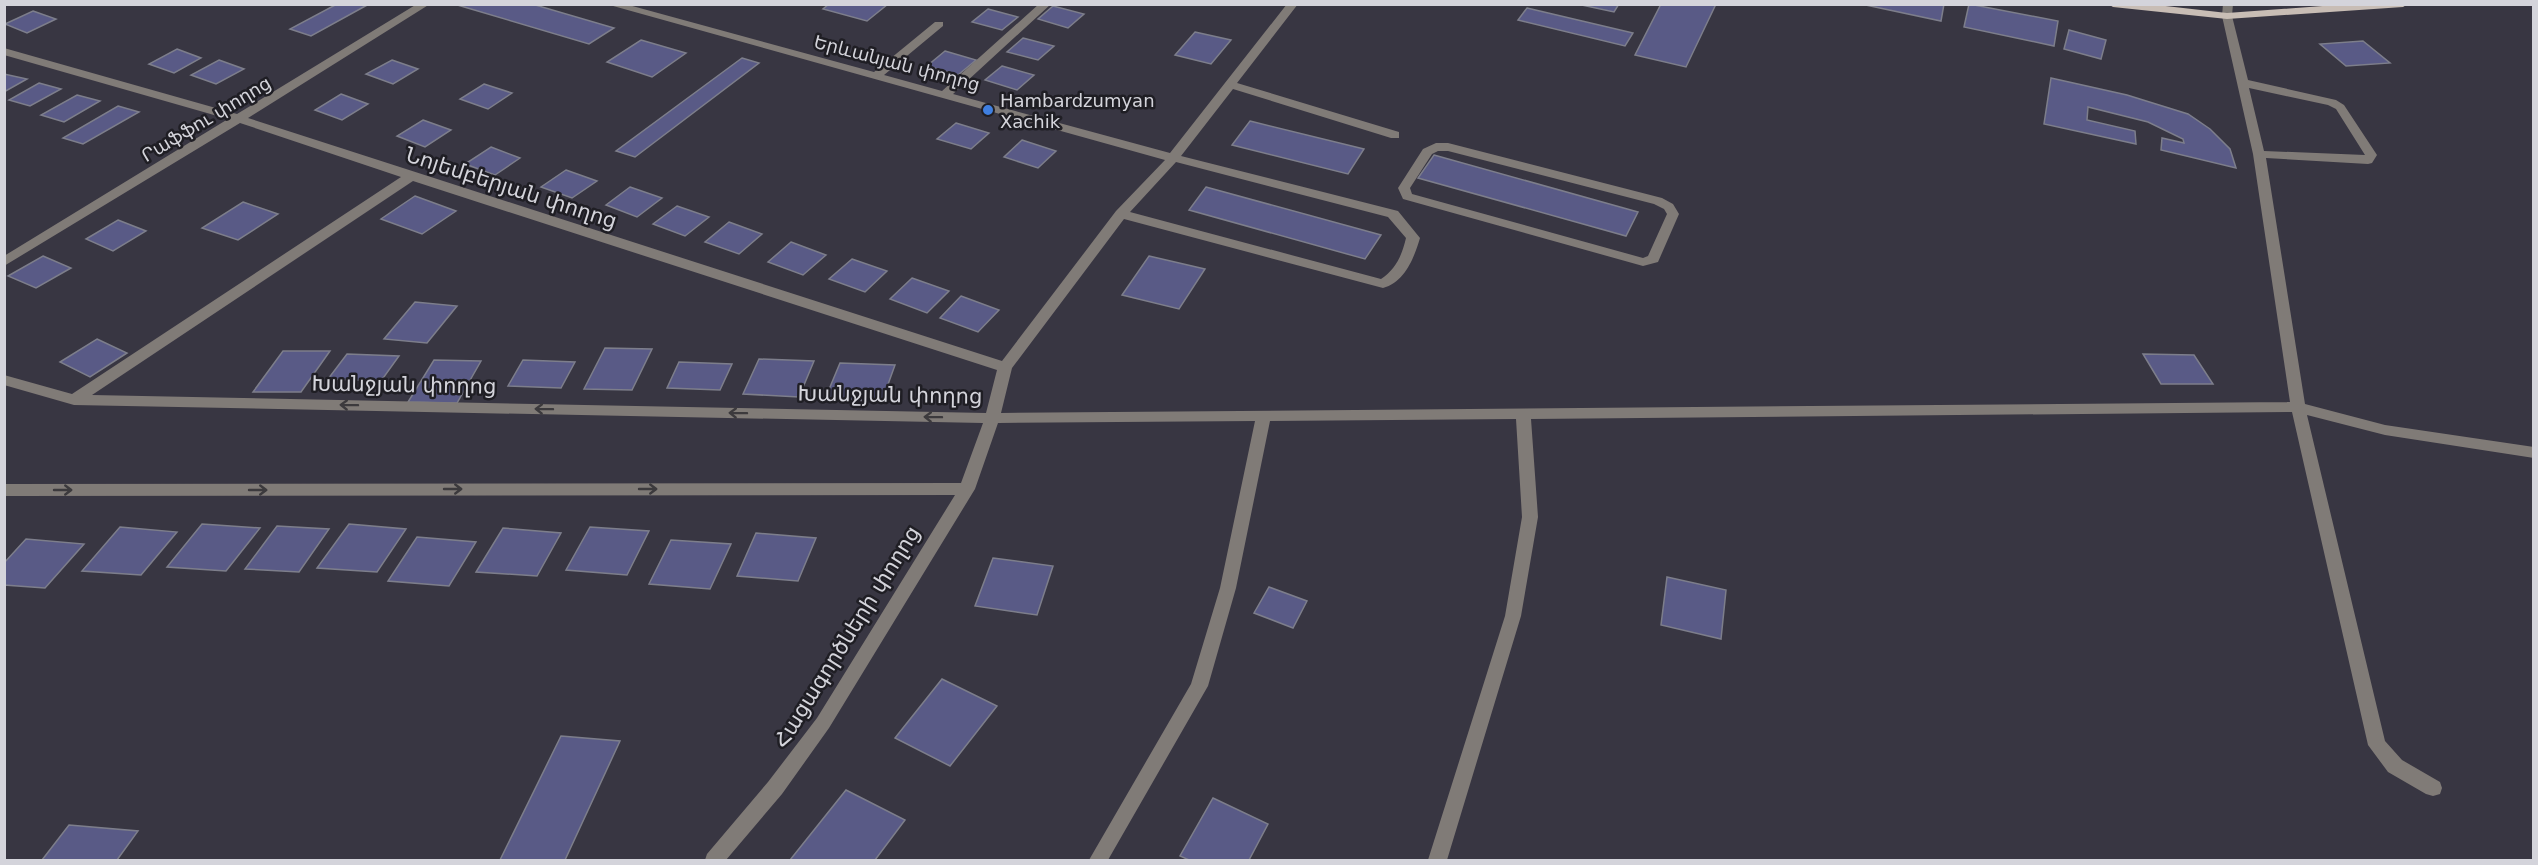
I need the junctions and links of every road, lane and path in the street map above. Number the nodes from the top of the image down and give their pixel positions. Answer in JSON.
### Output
{"nodes":[{"id":1,"x":425,"y":4,"type":"edge"},
{"id":2,"x":611,"y":4,"type":"edge"},
{"id":3,"x":663,"y":4,"type":"edge"},
{"id":4,"x":1046,"y":4,"type":"edge"},
{"id":5,"x":1293,"y":4,"type":"edge"},
{"id":6,"x":2113,"y":4,"type":"edge"},
{"id":7,"x":2403,"y":4,"type":"edge"},
{"id":8,"x":2228,"y":10,"type":"edge"},
{"id":9,"x":648,"y":14,"type":"junction"},
{"id":10,"x":939,"y":24,"type":"dead end"},
{"id":11,"x":4,"y":51,"type":"edge"},
{"id":12,"x":875,"y":77,"type":"junction"},
{"id":13,"x":1228,"y":84,"type":"junction"},
{"id":14,"x":2244,"y":84,"type":"junction"},
{"id":15,"x":946,"y":94,"type":"junction"},
{"id":16,"x":240,"y":119,"type":"junction"},
{"id":17,"x":1395,"y":135,"type":"dead end"},
{"id":18,"x":2259,"y":154,"type":"junction"},
{"id":19,"x":1173,"y":158,"type":"junction"},
{"id":20,"x":411,"y":176,"type":"junction"},
{"id":21,"x":1407,"y":196,"type":"junction"},
{"id":22,"x":1121,"y":214,"type":"junction"},
{"id":23,"x":1393,"y":214,"type":"junction"},
{"id":24,"x":4,"y":262,"type":"edge"},
{"id":25,"x":1005,"y":367,"type":"junction"},
{"id":26,"x":4,"y":380,"type":"edge"},
{"id":27,"x":74,"y":400,"type":"junction"},
{"id":28,"x":2298,"y":407,"type":"junction"},
{"id":29,"x":1523,"y":412,"type":"junction"},
{"id":30,"x":1264,"y":414,"type":"junction"},
{"id":31,"x":992,"y":418,"type":"junction"},
{"id":32,"x":2534,"y":453,"type":"edge"},
{"id":33,"x":967,"y":489,"type":"junction"},
{"id":34,"x":4,"y":490,"type":"edge"},
{"id":35,"x":2433,"y":788,"type":"dead end"},
{"id":36,"x":714,"y":861,"type":"edge"},
{"id":37,"x":1098,"y":861,"type":"edge"},
{"id":38,"x":1437,"y":861,"type":"edge"}],
"edges":[{"from":1,"to":16,"type":"street","name":"Րաֆֆու փողոց"},
{"from":2,"to":9,"type":"street","name":"Երևանյան փողոց"},
{"from":3,"to":9,"type":"street"},
{"from":4,"to":15,"type":"street"},
{"from":5,"to":13,"type":"street"},
{"from":6,"to":8,"type":"main road"},
{"from":7,"to":8,"type":"main road"},
{"from":8,"to":14,"type":"street"},
{"from":9,"to":12,"type":"street","name":"Երևանյան փողոց"},
{"from":10,"to":12,"type":"street"},
{"from":11,"to":16,"type":"street","name":"Նոյեմբերյան փողոց"},
{"from":12,"to":15,"type":"street","name":"Երևանյան փողոց"},
{"from":13,"to":17,"type":"street"},
{"from":13,"to":19,"type":"street"},
{"from":14,"to":18,"type":"street"},
{"from":14,"to":18,"type":"street"},
{"from":15,"to":19,"type":"street","name":"Երևանյան փողոց"},
{"from":16,"to":20,"type":"street","name":"Նոյեմբերյան փողոց"},
{"from":16,"to":24,"type":"street","name":"Րաֆֆու փողոց"},
{"from":18,"to":28,"type":"street"},
{"from":19,"to":22,"type":"street"},
{"from":19,"to":23,"type":"street","name":"Երևանյան փողոց"},
{"from":20,"to":25,"type":"street","name":"Նոյեմբերյան փողոց"},
{"from":20,"to":27,"type":"street"},
{"from":21,"to":21,"type":"street"},
{"from":21,"to":23,"type":"street"},
{"from":22,"to":23,"type":"street"},
{"from":22,"to":25,"type":"street"},
{"from":25,"to":31,"type":"street"},
{"from":26,"to":27,"type":"street","name":"Խանջյան փողոց"},
{"from":31,"to":27,"type":"street","name":"Խանջյան փողոց","one_way":true},
{"from":28,"to":29,"type":"street"},
{"from":28,"to":32,"type":"street"},
{"from":28,"to":35,"type":"street"},
{"from":29,"to":30,"type":"street"},
{"from":29,"to":38,"type":"street"},
{"from":30,"to":31,"type":"street"},
{"from":30,"to":37,"type":"street"},
{"from":31,"to":33,"type":"street","name":"Խանջյան փողոց"},
{"from":34,"to":33,"type":"street","one_way":true},
{"from":33,"to":36,"type":"street","name":"Հացագործների փողոց"}]}
